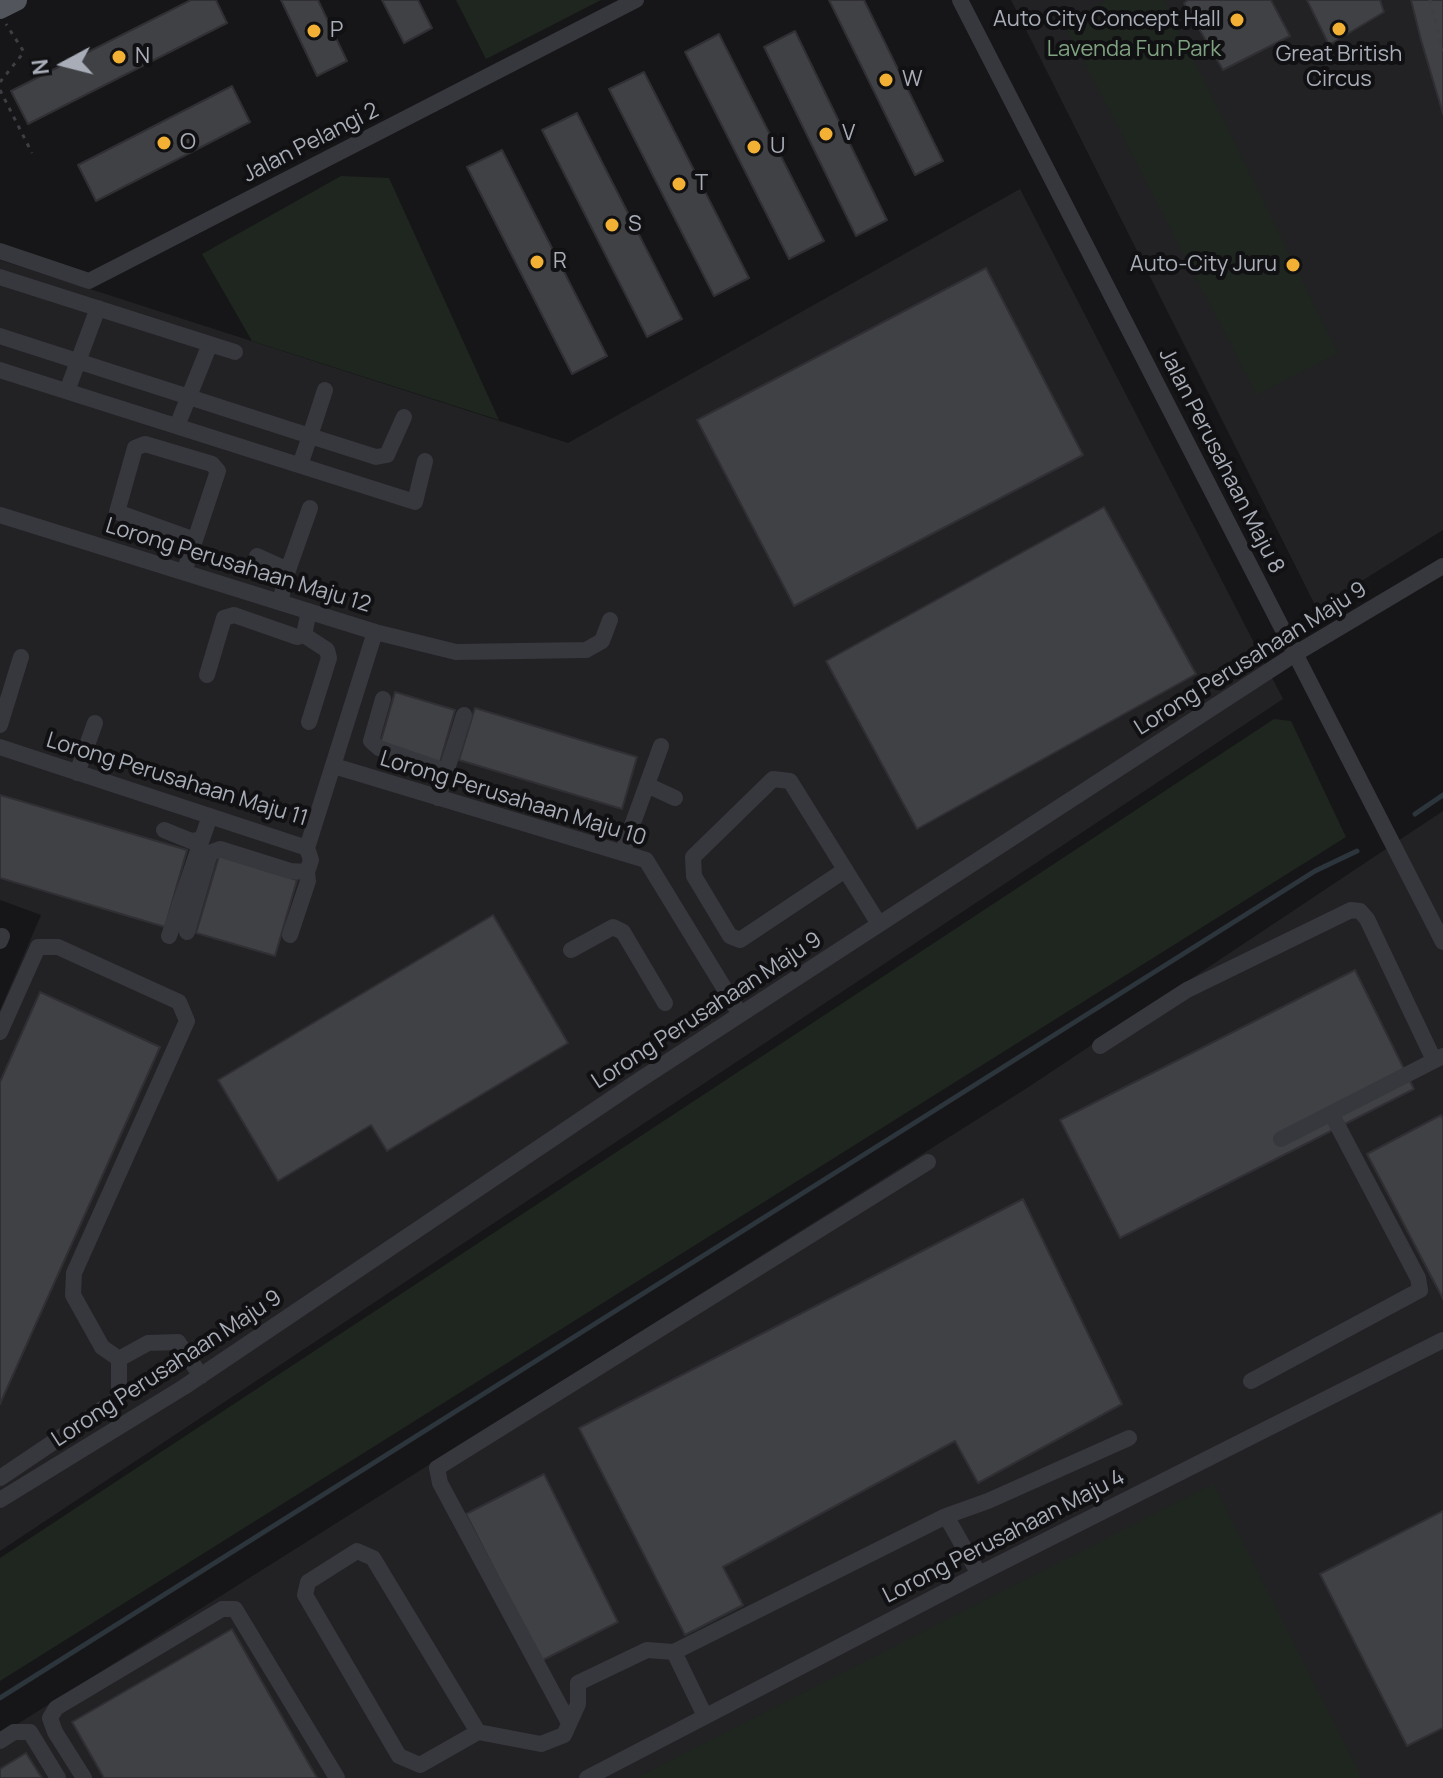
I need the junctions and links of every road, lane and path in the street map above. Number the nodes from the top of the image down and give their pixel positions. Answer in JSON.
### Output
{"nodes":[{"id":1,"x":16,"y":0,"type":"edge"},
{"id":2,"x":636,"y":0,"type":"edge"},
{"id":3,"x":960,"y":0,"type":"edge"},
{"id":4,"x":1430,"y":0,"type":"edge"},
{"id":5,"x":0,"y":11,"type":"edge"},
{"id":6,"x":1443,"y":51,"type":"edge"},
{"id":7,"x":0,"y":82,"type":"edge"},
{"id":8,"x":0,"y":90,"type":"edge"},
{"id":9,"x":32,"y":153,"type":"dead end"},
{"id":10,"x":0,"y":251,"type":"edge"},
{"id":11,"x":0,"y":277,"type":"edge"},
{"id":12,"x":98,"y":308,"type":"junction"},
{"id":13,"x":0,"y":336,"type":"edge"},
{"id":14,"x":210,"y":344,"type":"junction"},
{"id":15,"x":235,"y":352,"type":"dead end"},
{"id":16,"x":78,"y":360,"type":"junction"},
{"id":17,"x":0,"y":370,"type":"edge"},
{"id":18,"x":325,"y":390,"type":"dead end"},
{"id":19,"x":67,"y":391,"type":"junction"},
{"id":20,"x":189,"y":395,"type":"junction"},
{"id":21,"x":404,"y":417,"type":"dead end"},
{"id":22,"x":177,"y":426,"type":"junction"},
{"id":23,"x":310,"y":436,"type":"junction"},
{"id":24,"x":425,"y":461,"type":"dead end"},
{"id":25,"x":300,"y":465,"type":"junction"},
{"id":26,"x":310,"y":508,"type":"dead end"},
{"id":27,"x":0,"y":515,"type":"edge"},
{"id":28,"x":195,"y":540,"type":"junction"},
{"id":29,"x":257,"y":556,"type":"dead end"},
{"id":30,"x":1443,"y":566,"type":"edge"},
{"id":31,"x":288,"y":570,"type":"junction"},
{"id":32,"x":184,"y":572,"type":"junction"},
{"id":33,"x":280,"y":602,"type":"junction"},
{"id":34,"x":309,"y":611,"type":"junction"},
{"id":35,"x":610,"y":620,"type":"dead end"},
{"id":36,"x":375,"y":632,"type":"junction"},
{"id":37,"x":304,"y":635,"type":"junction"},
{"id":38,"x":1295,"y":654,"type":"junction"},
{"id":39,"x":21,"y":657,"type":"dead end"},
{"id":40,"x":207,"y":675,"type":"dead end"},
{"id":41,"x":383,"y":699,"type":"dead end"},
{"id":42,"x":464,"y":715,"type":"dead end"},
{"id":43,"x":309,"y":722,"type":"dead end"},
{"id":44,"x":95,"y":723,"type":"dead end"},
{"id":45,"x":0,"y":725,"type":"edge"},
{"id":46,"x":661,"y":746,"type":"dead end"},
{"id":47,"x":0,"y":747,"type":"edge"},
{"id":48,"x":334,"y":766,"type":"junction"},
{"id":49,"x":446,"y":771,"type":"junction"},
{"id":50,"x":77,"y":773,"type":"junction"},
{"id":51,"x":647,"y":785,"type":"junction"},
{"id":52,"x":438,"y":798,"type":"junction"},
{"id":53,"x":675,"y":798,"type":"dead end"},
{"id":54,"x":210,"y":816,"type":"junction"},
{"id":55,"x":164,"y":830,"type":"dead end"},
{"id":56,"x":202,"y":839,"type":"junction"},
{"id":57,"x":307,"y":848,"type":"junction"},
{"id":58,"x":622,"y":853,"type":"junction"},
{"id":59,"x":845,"y":870,"type":"junction"},
{"id":60,"x":307,"y":872,"type":"junction"},
{"id":61,"x":879,"y":924,"type":"junction"},
{"id":62,"x":187,"y":932,"type":"dead end"},
{"id":63,"x":290,"y":935,"type":"dead end"},
{"id":64,"x":169,"y":936,"type":"dead end"},
{"id":65,"x":1443,"y":942,"type":"edge"},
{"id":66,"x":571,"y":950,"type":"dead end"},
{"id":67,"x":665,"y":1003,"type":"dead end"},
{"id":68,"x":740,"y":1014,"type":"junction"},
{"id":69,"x":0,"y":1032,"type":"edge"},
{"id":70,"x":1100,"y":1046,"type":"dead end"},
{"id":71,"x":1439,"y":1058,"type":"edge"},
{"id":72,"x":1332,"y":1115,"type":"junction"},
{"id":73,"x":1281,"y":1139,"type":"dead end"},
{"id":74,"x":928,"y":1162,"type":"dead end"},
{"id":75,"x":1443,"y":1340,"type":"edge"},
{"id":76,"x":119,"y":1359,"type":"junction"},
{"id":77,"x":201,"y":1376,"type":"junction"},
{"id":78,"x":1251,"y":1381,"type":"dead end"},
{"id":79,"x":1129,"y":1438,"type":"dead end"},
{"id":80,"x":0,"y":1478,"type":"edge"},
{"id":81,"x":0,"y":1500,"type":"edge"},
{"id":82,"x":946,"y":1516,"type":"junction"},
{"id":83,"x":979,"y":1574,"type":"junction"},
{"id":84,"x":674,"y":1652,"type":"junction"},
{"id":85,"x":705,"y":1716,"type":"junction"},
{"id":86,"x":569,"y":1723,"type":"junction"},
{"id":87,"x":478,"y":1732,"type":"junction"},
{"id":88,"x":0,"y":1741,"type":"edge"},
{"id":89,"x":58,"y":1778,"type":"edge"},
{"id":90,"x":84,"y":1778,"type":"edge"},
{"id":91,"x":337,"y":1778,"type":"edge"},
{"id":92,"x":587,"y":1778,"type":"edge"}],
"edges":[{"from":1,"to":5,"type":"main road"},
{"from":2,"to":10,"type":"street","name":"Jalan Pelangi 2"},
{"from":3,"to":38,"type":"street","name":"Jalan Perusahaan Maju 8"},
{"from":4,"to":6,"type":"path"},
{"from":5,"to":7,"type":"path"},
{"from":8,"to":9,"type":"path"},
{"from":11,"to":12,"type":"street"},
{"from":12,"to":14,"type":"street"},
{"from":12,"to":16,"type":"street"},
{"from":13,"to":16,"type":"street"},
{"from":14,"to":15,"type":"street"},
{"from":14,"to":20,"type":"street"},
{"from":16,"to":19,"type":"street"},
{"from":16,"to":20,"type":"street"},
{"from":17,"to":19,"type":"street"},
{"from":18,"to":23,"type":"street"},
{"from":19,"to":22,"type":"street"},
{"from":20,"to":22,"type":"street"},
{"from":20,"to":23,"type":"street"},
{"from":21,"to":23,"type":"street"},
{"from":22,"to":25,"type":"street"},
{"from":23,"to":25,"type":"street"},
{"from":24,"to":25,"type":"street"},
{"from":26,"to":31,"type":"street"},
{"from":27,"to":32,"type":"street","name":"Lorong Perusahaan Maju 12"},
{"from":28,"to":28,"type":"street"},
{"from":28,"to":32,"type":"street"},
{"from":29,"to":31,"type":"street"},
{"from":30,"to":38,"type":"street","name":"Lorong Perusahaan Maju 9"},
{"from":31,"to":33,"type":"street"},
{"from":32,"to":33,"type":"street","name":"Lorong Perusahaan Maju 12"},
{"from":33,"to":34,"type":"street","name":"Lorong Perusahaan Maju 12"},
{"from":34,"to":36,"type":"street","name":"Lorong Perusahaan Maju 12"},
{"from":34,"to":37,"type":"street"},
{"from":35,"to":36,"type":"street"},
{"from":36,"to":48,"type":"street","name":"Lorong Perusahaan Maju 12"},
{"from":37,"to":40,"type":"street"},
{"from":37,"to":43,"type":"street"},
{"from":38,"to":61,"type":"street","name":"Lorong Perusahaan Maju 9"},
{"from":38,"to":65,"type":"street","name":"Jalan Perusahaan Maju 8"},
{"from":39,"to":45,"type":"street"},
{"from":41,"to":49,"type":"street"},
{"from":42,"to":49,"type":"street"},
{"from":44,"to":50,"type":"street"},
{"from":46,"to":51,"type":"street"},
{"from":47,"to":50,"type":"street","name":"Lorong Perusahaan Maju 11"},
{"from":48,"to":52,"type":"street","name":"Lorong Perusahaan Maju 10"},
{"from":48,"to":57,"type":"street","name":"Lorong Perusahaan Maju 11"},
{"from":49,"to":52,"type":"street"},
{"from":50,"to":54,"type":"street","name":"Lorong Perusahaan Maju 11"},
{"from":51,"to":53,"type":"street"},
{"from":51,"to":58,"type":"street"},
{"from":52,"to":58,"type":"street","name":"Lorong Perusahaan Maju 10"},
{"from":54,"to":56,"type":"street"},
{"from":54,"to":57,"type":"street","name":"Lorong Perusahaan Maju 11"},
{"from":55,"to":56,"type":"street"},
{"from":56,"to":64,"type":"street"},
{"from":57,"to":60,"type":"street"},
{"from":58,"to":68,"type":"street","name":"Lorong Perusahaan Maju 10"},
{"from":59,"to":59,"type":"street"},
{"from":59,"to":61,"type":"street"},
{"from":60,"to":62,"type":"street"},
{"from":60,"to":63,"type":"street"},
{"from":61,"to":68,"type":"street","name":"Lorong Perusahaan Maju 9"},
{"from":66,"to":67,"type":"street"},
{"from":68,"to":77,"type":"street","name":"Lorong Perusahaan Maju 9"},
{"from":69,"to":76,"type":"street"},
{"from":70,"to":71,"type":"street"},
{"from":71,"to":72,"type":"street"},
{"from":72,"to":73,"type":"street"},
{"from":72,"to":78,"type":"street"},
{"from":74,"to":86,"type":"street"},
{"from":75,"to":83,"type":"street","name":"Lorong Perusahaan Maju 4"},
{"from":76,"to":77,"type":"street"},
{"from":76,"to":80,"type":"street"},
{"from":77,"to":81,"type":"street","name":"Lorong Perusahaan Maju 9"},
{"from":79,"to":82,"type":"street"},
{"from":82,"to":83,"type":"street"},
{"from":82,"to":84,"type":"street"},
{"from":83,"to":85,"type":"street","name":"Lorong Perusahaan Maju 4"},
{"from":84,"to":85,"type":"street"},
{"from":84,"to":86,"type":"street"},
{"from":85,"to":92,"type":"street","name":"Lorong Perusahaan Maju 4"},
{"from":86,"to":87,"type":"street"},
{"from":87,"to":87,"type":"street"},
{"from":88,"to":89,"type":"street"},
{"from":90,"to":91,"type":"street"}]}
